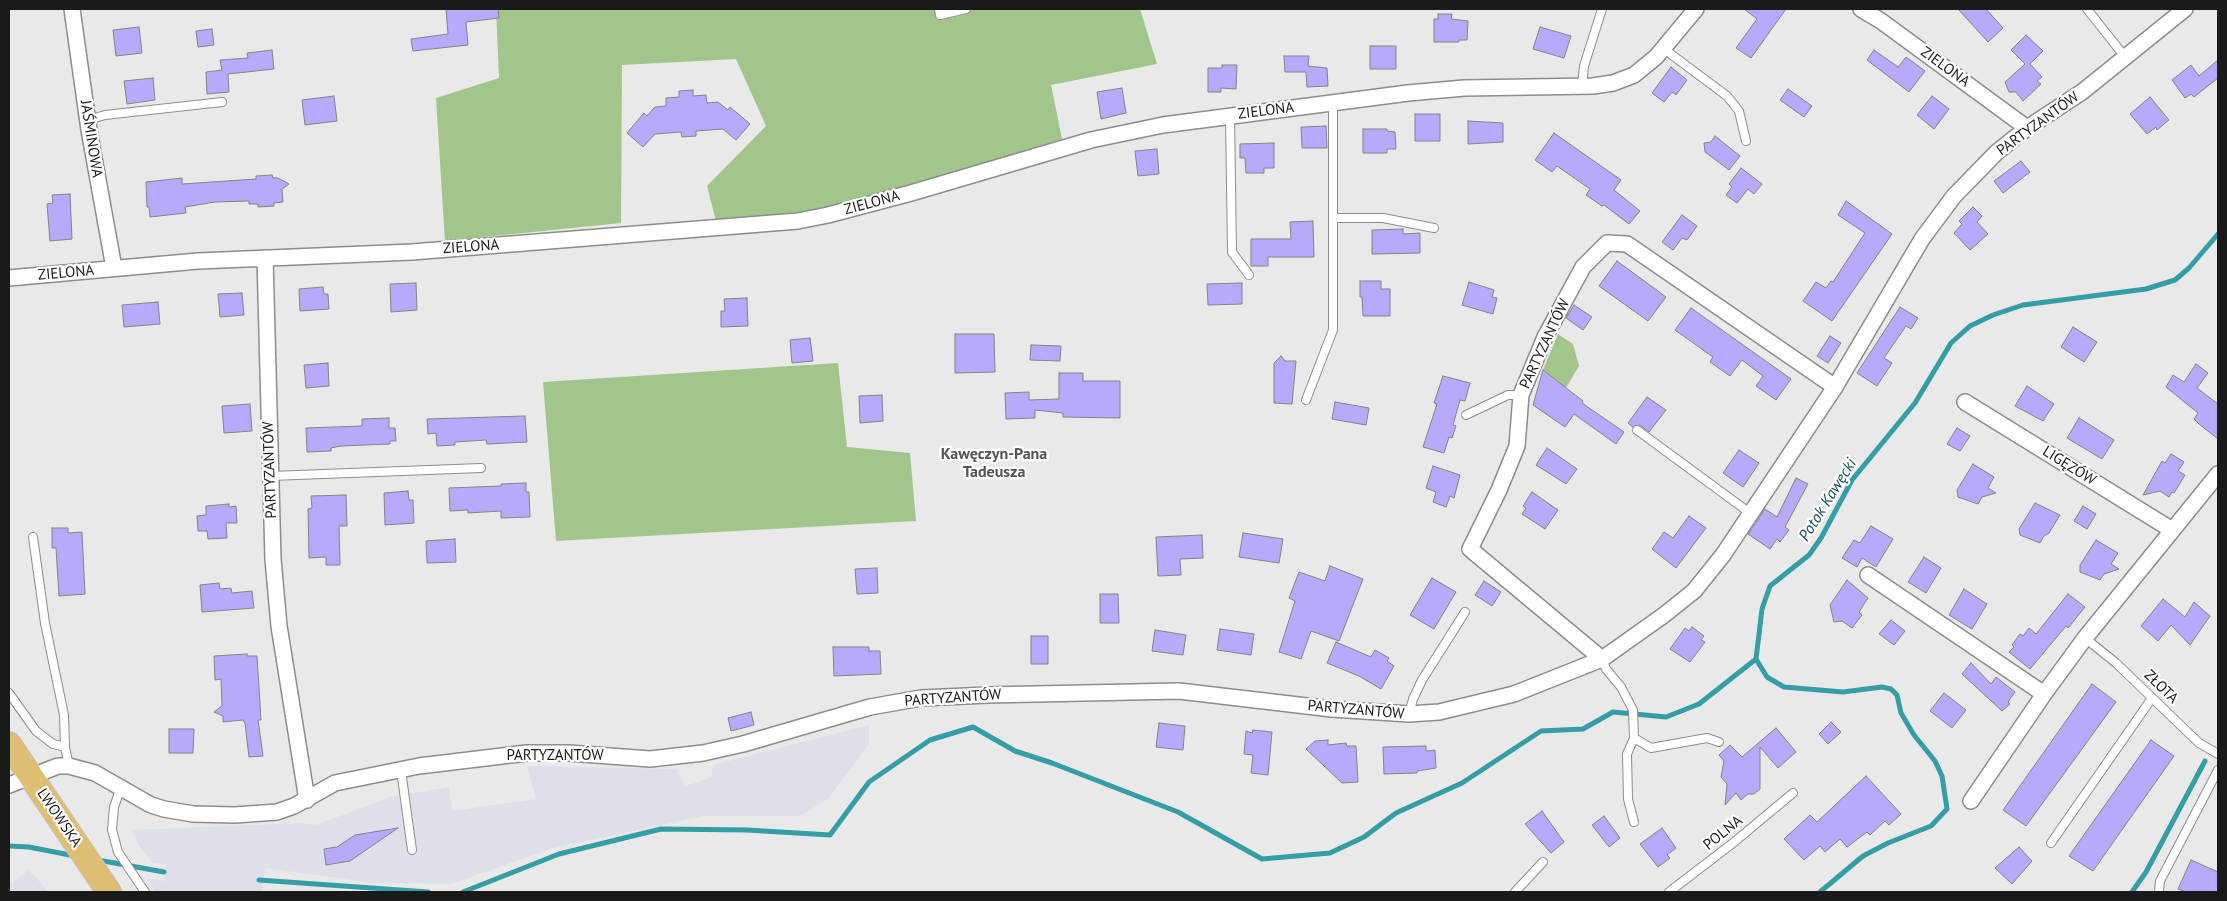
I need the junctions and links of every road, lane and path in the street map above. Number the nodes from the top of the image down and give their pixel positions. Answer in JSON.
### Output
{"nodes":[{"id":1,"x":72,"y":9,"type":"edge"},
{"id":2,"x":939,"y":9,"type":"edge"},
{"id":3,"x":966,"y":9,"type":"edge"},
{"id":4,"x":1602,"y":9,"type":"edge"},
{"id":5,"x":1696,"y":9,"type":"edge"},
{"id":6,"x":1861,"y":9,"type":"edge"},
{"id":7,"x":2087,"y":9,"type":"edge"},
{"id":8,"x":2185,"y":9,"type":"edge"},
{"id":9,"x":1664,"y":49,"type":"junction"},
{"id":10,"x":2125,"y":57,"type":"junction"},
{"id":11,"x":1582,"y":86,"type":"junction"},
{"id":12,"x":222,"y":102,"type":"dead end"},
{"id":13,"x":1333,"y":103,"type":"junction"},
{"id":14,"x":1230,"y":116,"type":"junction"},
{"id":15,"x":88,"y":120,"type":"junction"},
{"id":16,"x":2027,"y":128,"type":"junction"},
{"id":17,"x":1746,"y":141,"type":"dead end"},
{"id":18,"x":1333,"y":218,"type":"junction"},
{"id":19,"x":1434,"y":228,"type":"dead end"},
{"id":20,"x":265,"y":258,"type":"junction"},
{"id":21,"x":114,"y":268,"type":"junction"},
{"id":22,"x":1249,"y":276,"type":"dead end"},
{"id":23,"x":9,"y":278,"type":"edge"},
{"id":24,"x":1835,"y":387,"type":"junction"},
{"id":25,"x":1521,"y":395,"type":"junction"},
{"id":26,"x":1306,"y":400,"type":"dead end"},
{"id":27,"x":1966,"y":402,"type":"dead end"},
{"id":28,"x":1466,"y":415,"type":"dead end"},
{"id":29,"x":1637,"y":430,"type":"dead end"},
{"id":30,"x":481,"y":468,"type":"dead end"},
{"id":31,"x":2218,"y":474,"type":"edge"},
{"id":32,"x":271,"y":476,"type":"junction"},
{"id":33,"x":1750,"y":513,"type":"junction"},
{"id":34,"x":2172,"y":530,"type":"junction"},
{"id":35,"x":33,"y":538,"type":"dead end"},
{"id":36,"x":1868,"y":574,"type":"dead end"},
{"id":37,"x":1465,"y":612,"type":"dead end"},
{"id":38,"x":2085,"y":638,"type":"junction"},
{"id":39,"x":1602,"y":659,"type":"junction"},
{"id":40,"x":9,"y":693,"type":"edge"},
{"id":41,"x":2044,"y":694,"type":"junction"},
{"id":42,"x":2152,"y":698,"type":"junction"},
{"id":43,"x":1409,"y":714,"type":"junction"},
{"id":44,"x":1634,"y":738,"type":"junction"},
{"id":45,"x":1719,"y":742,"type":"dead end"},
{"id":46,"x":9,"y":744,"type":"edge"},
{"id":47,"x":65,"y":747,"type":"junction"},
{"id":48,"x":2218,"y":754,"type":"edge"},
{"id":49,"x":69,"y":766,"type":"junction"},
{"id":50,"x":401,"y":770,"type":"junction"},
{"id":51,"x":2218,"y":770,"type":"edge"},
{"id":52,"x":16,"y":779,"type":"edge"},
{"id":53,"x":122,"y":787,"type":"junction"},
{"id":54,"x":1792,"y":793,"type":"dead end"},
{"id":55,"x":307,"y":800,"type":"junction"},
{"id":56,"x":1971,"y":802,"type":"dead end"},
{"id":57,"x":1634,"y":822,"type":"dead end"},
{"id":58,"x":2051,"y":842,"type":"dead end"},
{"id":59,"x":412,"y":850,"type":"dead end"},
{"id":60,"x":1542,"y":862,"type":"dead end"},
{"id":61,"x":78,"y":864,"type":"edge"},
{"id":62,"x":109,"y":892,"type":"edge"},
{"id":63,"x":145,"y":892,"type":"edge"},
{"id":64,"x":1515,"y":892,"type":"edge"},
{"id":65,"x":1669,"y":892,"type":"edge"},
{"id":66,"x":2160,"y":892,"type":"edge"}],
"edges":[{"from":1,"to":15,"type":"street","name":"JAŚMINOWA"},
{"from":2,"to":3,"type":"lane"},
{"from":4,"to":11,"type":"lane"},
{"from":5,"to":9,"type":"street","name":"ZIELONA"},
{"from":6,"to":16,"type":"street","name":"ZIELONA"},
{"from":7,"to":10,"type":"lane"},
{"from":8,"to":10,"type":"street","name":"PARTYZANTÓW"},
{"from":9,"to":11,"type":"street","name":"ZIELONA"},
{"from":9,"to":17,"type":"lane"},
{"from":10,"to":16,"type":"street","name":"PARTYZANTÓW"},
{"from":11,"to":13,"type":"street","name":"ZIELONA"},
{"from":12,"to":15,"type":"lane"},
{"from":13,"to":14,"type":"street","name":"ZIELONA"},
{"from":13,"to":18,"type":"lane"},
{"from":14,"to":20,"type":"street","name":"ZIELONA"},
{"from":14,"to":22,"type":"lane"},
{"from":15,"to":21,"type":"street","name":"JAŚMINOWA"},
{"from":16,"to":24,"type":"street","name":"PARTYZANTÓW"},
{"from":18,"to":19,"type":"lane"},
{"from":18,"to":26,"type":"lane"},
{"from":20,"to":21,"type":"street","name":"ZIELONA"},
{"from":20,"to":32,"type":"street","name":"PARTYZANTÓW"},
{"from":21,"to":23,"type":"street","name":"ZIELONA"},
{"from":24,"to":25,"type":"street","name":"PARTYZANTÓW"},
{"from":24,"to":33,"type":"street","name":"PARTYZANTÓW"},
{"from":25,"to":28,"type":"lane"},
{"from":25,"to":39,"type":"street","name":"PARTYZANTÓW"},
{"from":27,"to":34,"type":"street","name":"LIGĘZÓW"},
{"from":29,"to":33,"type":"lane"},
{"from":30,"to":32,"type":"lane"},
{"from":31,"to":34,"type":"street"},
{"from":32,"to":55,"type":"street","name":"PARTYZANTÓW"},
{"from":33,"to":39,"type":"street","name":"PARTYZANTÓW"},
{"from":34,"to":38,"type":"street"},
{"from":35,"to":47,"type":"lane"},
{"from":36,"to":41,"type":"street"},
{"from":37,"to":43,"type":"lane"},
{"from":38,"to":41,"type":"street"},
{"from":38,"to":42,"type":"lane","name":"ZŁOTA"},
{"from":39,"to":43,"type":"street","name":"PARTYZANTÓW"},
{"from":39,"to":44,"type":"lane"},
{"from":40,"to":47,"type":"lane"},
{"from":41,"to":56,"type":"street"},
{"from":42,"to":48,"type":"lane","name":"ZŁOTA"},
{"from":42,"to":58,"type":"lane"},
{"from":43,"to":50,"type":"street","name":"PARTYZANTÓW"},
{"from":44,"to":45,"type":"lane"},
{"from":44,"to":57,"type":"lane"},
{"from":46,"to":52,"type":"main road","name":"LWOWSKA"},
{"from":47,"to":49,"type":"lane"},
{"from":49,"to":52,"type":"street","name":"PARTYZANTÓW"},
{"from":49,"to":53,"type":"street","name":"PARTYZANTÓW"},
{"from":50,"to":55,"type":"street","name":"PARTYZANTÓW"},
{"from":50,"to":59,"type":"lane"},
{"from":51,"to":66,"type":"lane"},
{"from":52,"to":61,"type":"main road","name":"LWOWSKA"},
{"from":53,"to":55,"type":"street","name":"PARTYZANTÓW"},
{"from":53,"to":63,"type":"lane"},
{"from":54,"to":65,"type":"lane","name":"POLNA"},
{"from":60,"to":64,"type":"lane"},
{"from":61,"to":62,"type":"main road","name":"LWOWSKA"}]}
